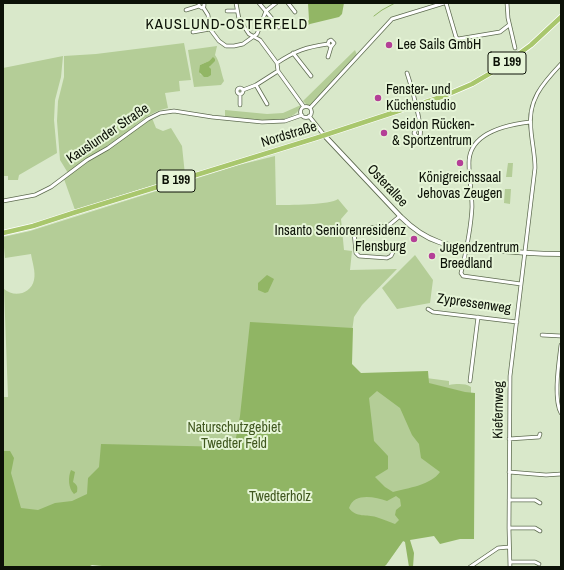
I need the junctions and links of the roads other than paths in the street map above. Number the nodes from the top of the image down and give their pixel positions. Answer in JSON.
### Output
{"nodes":[{"id":1,"x":236,"y":3,"type":"edge"},
{"id":2,"x":259,"y":3,"type":"edge"},
{"id":3,"x":276,"y":3,"type":"edge"},
{"id":4,"x":288,"y":3,"type":"edge"},
{"id":5,"x":444,"y":3,"type":"edge"},
{"id":6,"x":507,"y":3,"type":"edge"},
{"id":7,"x":199,"y":5,"type":"edge"},
{"id":8,"x":204,"y":5,"type":"edge"},
{"id":9,"x":186,"y":10,"type":"dead end"},
{"id":10,"x":227,"y":11,"type":"dead end"},
{"id":11,"x":237,"y":11,"type":"junction"},
{"id":12,"x":266,"y":12,"type":"junction"},
{"id":13,"x":295,"y":12,"type":"dead end"},
{"id":14,"x":561,"y":17,"type":"edge"},
{"id":15,"x":509,"y":25,"type":"junction"},
{"id":16,"x":278,"y":27,"type":"dead end"},
{"id":17,"x":210,"y":29,"type":"junction"},
{"id":18,"x":192,"y":32,"type":"dead end"},
{"id":19,"x":254,"y":37,"type":"junction"},
{"id":20,"x":328,"y":44,"type":"junction"},
{"id":21,"x":331,"y":47,"type":"junction"},
{"id":22,"x":515,"y":48,"type":"dead end"},
{"id":23,"x":293,"y":53,"type":"junction"},
{"id":24,"x":328,"y":57,"type":"dead end"},
{"id":25,"x":277,"y":63,"type":"junction"},
{"id":26,"x":561,"y":64,"type":"edge"},
{"id":27,"x":278,"y":71,"type":"junction"},
{"id":28,"x":407,"y":73,"type":"dead end"},
{"id":29,"x":311,"y":76,"type":"dead end"},
{"id":30,"x":256,"y":85,"type":"junction"},
{"id":31,"x":267,"y":104,"type":"dead end"},
{"id":32,"x":240,"y":105,"type":"dead end"},
{"id":33,"x":415,"y":106,"type":"junction"},
{"id":34,"x":304,"y":107,"type":"junction"},
{"id":35,"x":310,"y":108,"type":"junction"},
{"id":36,"x":302,"y":115,"type":"junction"},
{"id":37,"x":309,"y":116,"type":"junction"},
{"id":38,"x":530,"y":122,"type":"junction"},
{"id":39,"x":419,"y":124,"type":"dead end"},
{"id":40,"x":324,"y":135,"type":"junction"},
{"id":41,"x":3,"y":202,"type":"edge"},
{"id":42,"x":400,"y":216,"type":"junction"},
{"id":43,"x":3,"y":232,"type":"edge"},
{"id":44,"x":466,"y":248,"type":"junction"},
{"id":45,"x":394,"y":250,"type":"dead end"},
{"id":46,"x":525,"y":254,"type":"junction"},
{"id":47,"x":561,"y":254,"type":"edge"},
{"id":48,"x":521,"y":284,"type":"junction"},
{"id":49,"x":428,"y":309,"type":"dead end"},
{"id":50,"x":478,"y":317,"type":"junction"},
{"id":51,"x":517,"y":322,"type":"junction"},
{"id":52,"x":542,"y":335,"type":"dead end"},
{"id":53,"x":561,"y":336,"type":"edge"},
{"id":54,"x":561,"y":346,"type":"edge"},
{"id":55,"x":560,"y":365,"type":"edge"},
{"id":56,"x":470,"y":381,"type":"dead end"},
{"id":57,"x":561,"y":413,"type":"edge"},
{"id":58,"x":540,"y":434,"type":"dead end"},
{"id":59,"x":509,"y":439,"type":"junction"},
{"id":60,"x":509,"y":472,"type":"junction"},
{"id":61,"x":561,"y":474,"type":"edge"},
{"id":62,"x":509,"y":500,"type":"junction"},
{"id":63,"x":540,"y":503,"type":"dead end"},
{"id":64,"x":509,"y":528,"type":"junction"},
{"id":65,"x":540,"y":531,"type":"dead end"},
{"id":66,"x":509,"y":547,"type":"junction"},
{"id":67,"x":510,"y":562,"type":"junction"},
{"id":68,"x":539,"y":564,"type":"dead end"},
{"id":69,"x":475,"y":566,"type":"edge"},
{"id":70,"x":470,"y":567,"type":"edge"},
{"id":71,"x":510,"y":567,"type":"edge"}],
"edges":[{"from":1,"to":11,"type":"street"},
{"from":2,"to":12,"type":"street"},
{"from":3,"to":12,"type":"street"},
{"from":4,"to":13,"type":"street"},
{"from":5,"to":15,"type":"street"},
{"from":5,"to":35,"type":"street"},
{"from":6,"to":15,"type":"street"},
{"from":7,"to":8,"type":"street"},
{"from":7,"to":9,"type":"street"},
{"from":8,"to":17,"type":"street"},
{"from":10,"to":11,"type":"street"},
{"from":11,"to":19,"type":"street"},
{"from":12,"to":16,"type":"street"},
{"from":12,"to":19,"type":"street"},
{"from":14,"to":33,"type":"main road","name":"Nordstraße","number":"B 199"},
{"from":15,"to":22,"type":"street"},
{"from":17,"to":18,"type":"street"},
{"from":17,"to":19,"type":"street"},
{"from":19,"to":25,"type":"street"},
{"from":20,"to":21,"type":"street"},
{"from":20,"to":21,"type":"street"},
{"from":20,"to":23,"type":"street"},
{"from":21,"to":24,"type":"street"},
{"from":23,"to":25,"type":"street"},
{"from":23,"to":29,"type":"street"},
{"from":25,"to":27,"type":"street"},
{"from":26,"to":38,"type":"street","name":"Kiefernweg"},
{"from":27,"to":30,"type":"street"},
{"from":27,"to":34,"type":"street"},
{"from":28,"to":33,"type":"street"},
{"from":30,"to":31,"type":"street"},
{"from":30,"to":32,"type":"street"},
{"from":33,"to":39,"type":"street"},
{"from":33,"to":40,"type":"main road","name":"Nordstraße","number":"B 199"},
{"from":34,"to":35,"type":"street"},
{"from":34,"to":36,"type":"street"},
{"from":35,"to":37,"type":"street"},
{"from":36,"to":37,"type":"street","name":"Kauslunder Straße"},
{"from":36,"to":41,"type":"street","name":"Kauslunder Straße"},
{"from":37,"to":40,"type":"street","name":"Osterallee"},
{"from":38,"to":44,"type":"street"},
{"from":38,"to":46,"type":"street","name":"Kiefernweg"},
{"from":40,"to":42,"type":"street","name":"Osterallee"},
{"from":40,"to":43,"type":"main road","name":"Nordstraße","number":"B 199"},
{"from":42,"to":44,"type":"street","name":"Osterallee"},
{"from":42,"to":45,"type":"street"},
{"from":44,"to":46,"type":"street","name":"Osterallee"},
{"from":44,"to":48,"type":"street"},
{"from":46,"to":47,"type":"street","name":"Osterallee"},
{"from":46,"to":48,"type":"street","name":"Kiefernweg"},
{"from":48,"to":51,"type":"street","name":"Kiefernweg"},
{"from":49,"to":50,"type":"street","name":"Zypressenweg"},
{"from":50,"to":51,"type":"street","name":"Zypressenweg"},
{"from":50,"to":56,"type":"street"},
{"from":51,"to":59,"type":"street","name":"Kiefernweg"},
{"from":52,"to":53,"type":"street"},
{"from":54,"to":55,"type":"street"},
{"from":55,"to":57,"type":"street"},
{"from":58,"to":59,"type":"street"},
{"from":59,"to":60,"type":"street","name":"Kiefernweg"},
{"from":60,"to":61,"type":"street"},
{"from":60,"to":62,"type":"street","name":"Kiefernweg"},
{"from":62,"to":63,"type":"street"},
{"from":62,"to":64,"type":"street","name":"Kiefernweg"},
{"from":64,"to":65,"type":"street"},
{"from":64,"to":66,"type":"street","name":"Kiefernweg"},
{"from":66,"to":67,"type":"street","name":"Kiefernweg"},
{"from":66,"to":69,"type":"street"},
{"from":67,"to":68,"type":"street"},
{"from":67,"to":71,"type":"street","name":"Kiefernweg"},
{"from":69,"to":70,"type":"street"}]}
